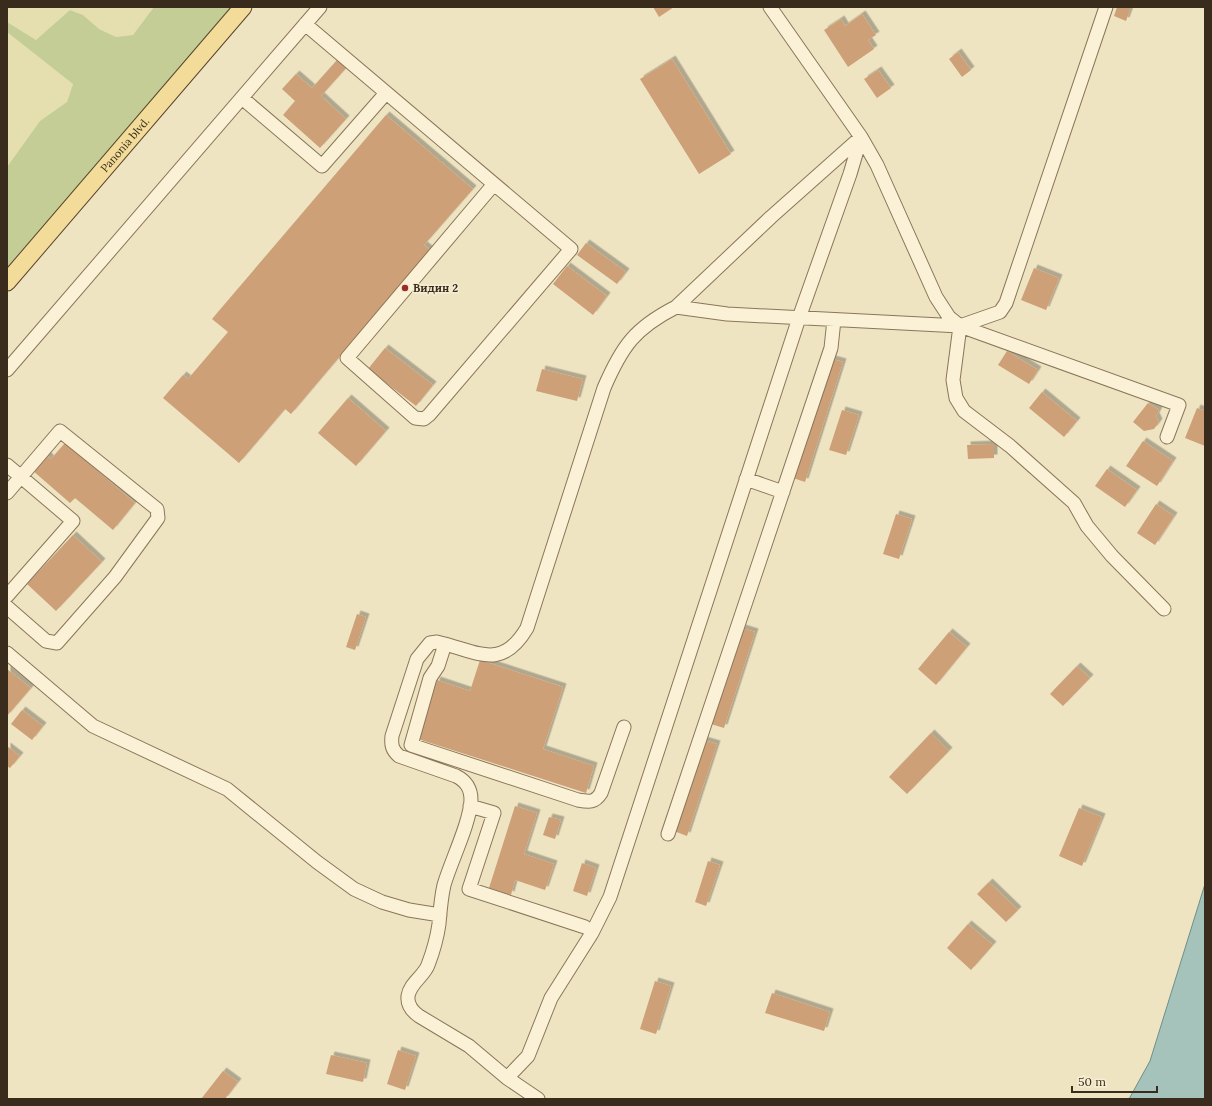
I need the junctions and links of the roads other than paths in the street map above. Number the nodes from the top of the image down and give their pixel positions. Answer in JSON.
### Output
{"nodes":[{"id":1,"x":243,"y":7,"type":"edge"},
{"id":2,"x":320,"y":7,"type":"edge"},
{"id":3,"x":770,"y":7,"type":"edge"},
{"id":4,"x":1106,"y":7,"type":"edge"},
{"id":5,"x":305,"y":24,"type":"junction"},
{"id":6,"x":386,"y":93,"type":"junction"},
{"id":7,"x":242,"y":98,"type":"junction"},
{"id":8,"x":861,"y":137,"type":"junction"},
{"id":9,"x":494,"y":184,"type":"junction"},
{"id":10,"x":7,"y":282,"type":"edge"},
{"id":11,"x":676,"y":307,"type":"junction"},
{"id":12,"x":799,"y":318,"type":"junction"},
{"id":13,"x":834,"y":320,"type":"junction"},
{"id":14,"x":960,"y":326,"type":"junction"},
{"id":15,"x":7,"y":370,"type":"edge"},
{"id":16,"x":1167,"y":437,"type":"dead end"},
{"id":17,"x":7,"y":465,"type":"edge"},
{"id":18,"x":21,"y":477,"type":"junction"},
{"id":19,"x":746,"y":479,"type":"junction"},
{"id":20,"x":782,"y":492,"type":"junction"},
{"id":21,"x":7,"y":493,"type":"edge"},
{"id":22,"x":7,"y":596,"type":"edge"},
{"id":23,"x":7,"y":607,"type":"edge"},
{"id":24,"x":1164,"y":609,"type":"dead end"},
{"id":25,"x":445,"y":644,"type":"junction"},
{"id":26,"x":7,"y":653,"type":"edge"},
{"id":27,"x":624,"y":727,"type":"dead end"},
{"id":28,"x":470,"y":806,"type":"junction"},
{"id":29,"x":668,"y":834,"type":"dead end"},
{"id":30,"x":440,"y":915,"type":"junction"},
{"id":31,"x":585,"y":927,"type":"dead end"},
{"id":32,"x":507,"y":1078,"type":"junction"},
{"id":33,"x":538,"y":1099,"type":"edge"}],
"edges":[{"from":1,"to":10,"type":"main road","name":"Panonia blvd."},
{"from":2,"to":5,"type":"street"},
{"from":3,"to":8,"type":"street"},
{"from":4,"to":14,"type":"street"},
{"from":5,"to":6,"type":"street"},
{"from":5,"to":7,"type":"street"},
{"from":6,"to":7,"type":"street"},
{"from":6,"to":9,"type":"street"},
{"from":7,"to":15,"type":"street"},
{"from":8,"to":11,"type":"street"},
{"from":8,"to":12,"type":"street"},
{"from":8,"to":14,"type":"street"},
{"from":9,"to":9,"type":"street"},
{"from":11,"to":12,"type":"street"},
{"from":11,"to":25,"type":"street"},
{"from":12,"to":13,"type":"street"},
{"from":12,"to":19,"type":"street"},
{"from":13,"to":14,"type":"street"},
{"from":13,"to":20,"type":"street"},
{"from":14,"to":16,"type":"street"},
{"from":14,"to":24,"type":"street"},
{"from":17,"to":18,"type":"street"},
{"from":18,"to":21,"type":"street"},
{"from":18,"to":22,"type":"street"},
{"from":18,"to":23,"type":"street"},
{"from":19,"to":20,"type":"street"},
{"from":19,"to":32,"type":"street"},
{"from":20,"to":29,"type":"street"},
{"from":25,"to":27,"type":"street"},
{"from":25,"to":28,"type":"street"},
{"from":26,"to":30,"type":"street"},
{"from":28,"to":30,"type":"street"},
{"from":28,"to":31,"type":"street"},
{"from":30,"to":32,"type":"street"},
{"from":32,"to":33,"type":"street"}]}
